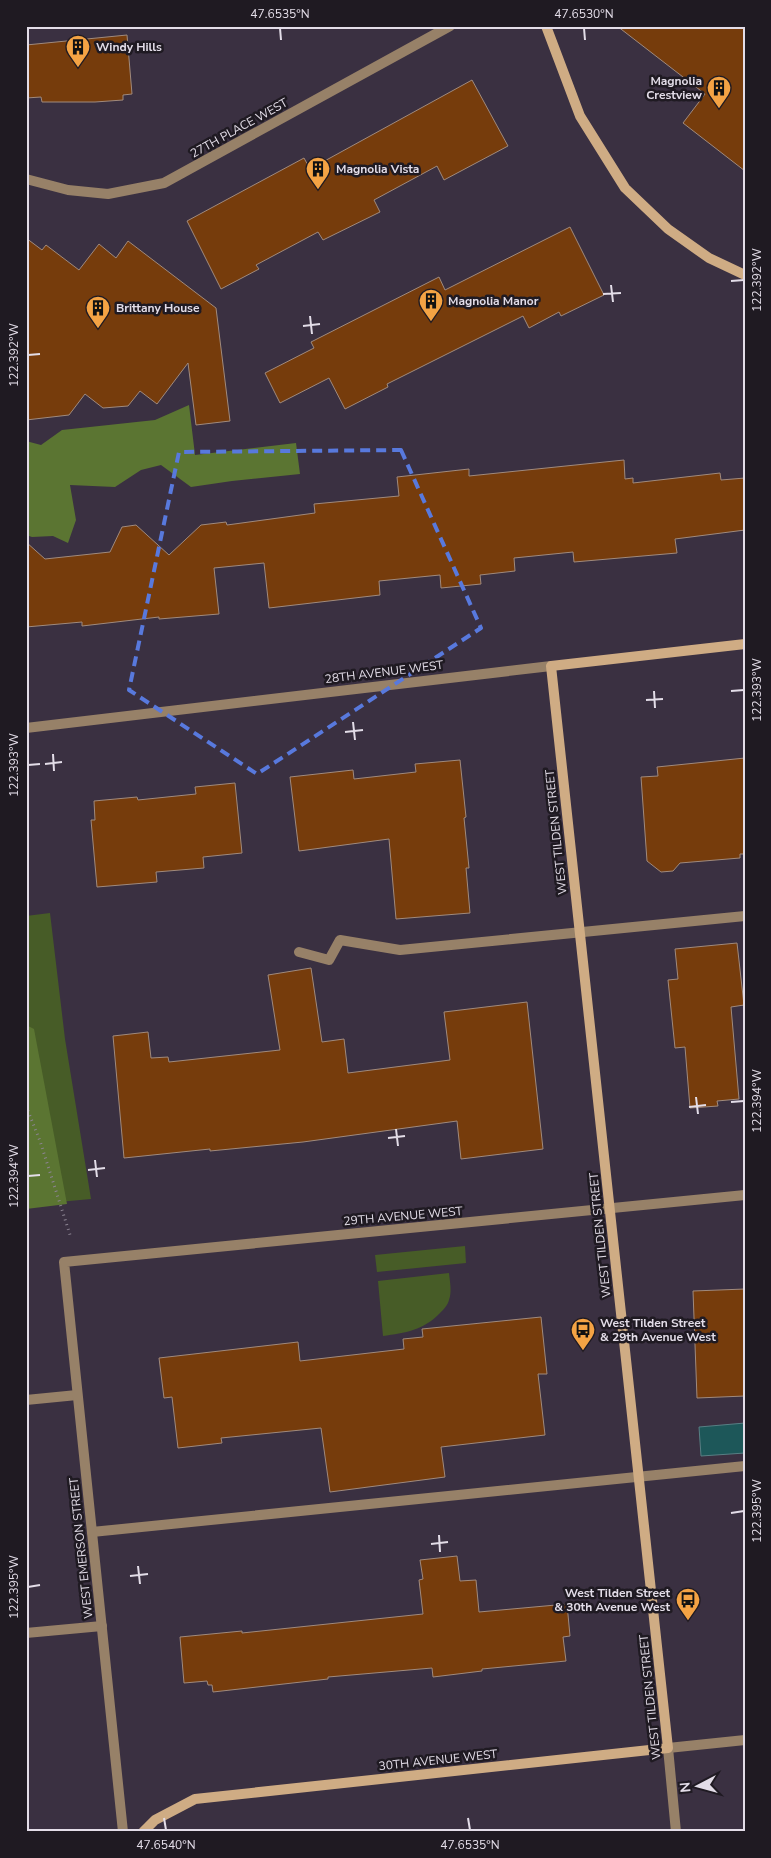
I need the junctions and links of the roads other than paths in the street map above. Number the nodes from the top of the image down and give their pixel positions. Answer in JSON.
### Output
{"nodes":[{"id":1,"x":450,"y":26,"type":"edge"},
{"id":2,"x":546,"y":26,"type":"edge"},
{"id":3,"x":26,"y":179,"type":"edge"},
{"id":4,"x":745,"y":274,"type":"edge"},
{"id":5,"x":745,"y":644,"type":"edge"},
{"id":6,"x":551,"y":666,"type":"junction"},
{"id":7,"x":26,"y":728,"type":"edge"},
{"id":8,"x":745,"y":916,"type":"edge"},
{"id":9,"x":579,"y":932,"type":"junction"},
{"id":10,"x":299,"y":952,"type":"dead end"},
{"id":11,"x":745,"y":1195,"type":"edge"},
{"id":12,"x":610,"y":1209,"type":"junction"},
{"id":13,"x":64,"y":1262,"type":"joint"},
{"id":14,"x":78,"y":1395,"type":"junction"},
{"id":15,"x":26,"y":1400,"type":"edge"},
{"id":16,"x":745,"y":1466,"type":"edge"},
{"id":17,"x":638,"y":1476,"type":"junction"},
{"id":18,"x":92,"y":1532,"type":"junction"},
{"id":19,"x":102,"y":1626,"type":"junction"},
{"id":20,"x":26,"y":1633,"type":"edge"},
{"id":21,"x":745,"y":1740,"type":"edge"},
{"id":22,"x":668,"y":1748,"type":"junction"},
{"id":23,"x":123,"y":1832,"type":"edge"},
{"id":24,"x":143,"y":1832,"type":"edge"},
{"id":25,"x":676,"y":1832,"type":"edge"}],
"edges":[{"from":1,"to":3,"type":"street","name":"27TH PLACE WEST"},
{"from":2,"to":4,"type":"street"},
{"from":5,"to":6,"type":"street","name":"28TH AVENUE WEST"},
{"from":6,"to":7,"type":"street","name":"28TH AVENUE WEST"},
{"from":6,"to":9,"type":"street","name":"WEST TILDEN STREET"},
{"from":8,"to":9,"type":"street"},
{"from":9,"to":10,"type":"street"},
{"from":9,"to":12,"type":"street","name":"WEST TILDEN STREET"},
{"from":11,"to":12,"type":"street","name":"29TH AVENUE WEST"},
{"from":12,"to":13,"type":"street","name":"29TH AVENUE WEST"},
{"from":12,"to":17,"type":"street","name":"WEST TILDEN STREET"},
{"from":13,"to":14,"type":"street","name":"WEST EMERSON STREET"},
{"from":14,"to":15,"type":"street"},
{"from":14,"to":18,"type":"street","name":"WEST EMERSON STREET"},
{"from":16,"to":17,"type":"street"},
{"from":17,"to":18,"type":"street"},
{"from":17,"to":22,"type":"street","name":"WEST TILDEN STREET"},
{"from":18,"to":19,"type":"street","name":"WEST EMERSON STREET"},
{"from":19,"to":20,"type":"street"},
{"from":19,"to":23,"type":"street","name":"WEST EMERSON STREET"},
{"from":21,"to":22,"type":"street","name":"30TH AVENUE WEST"},
{"from":22,"to":24,"type":"street","name":"30TH AVENUE WEST"},
{"from":22,"to":25,"type":"street","name":"WEST TILDEN STREET"}]}
